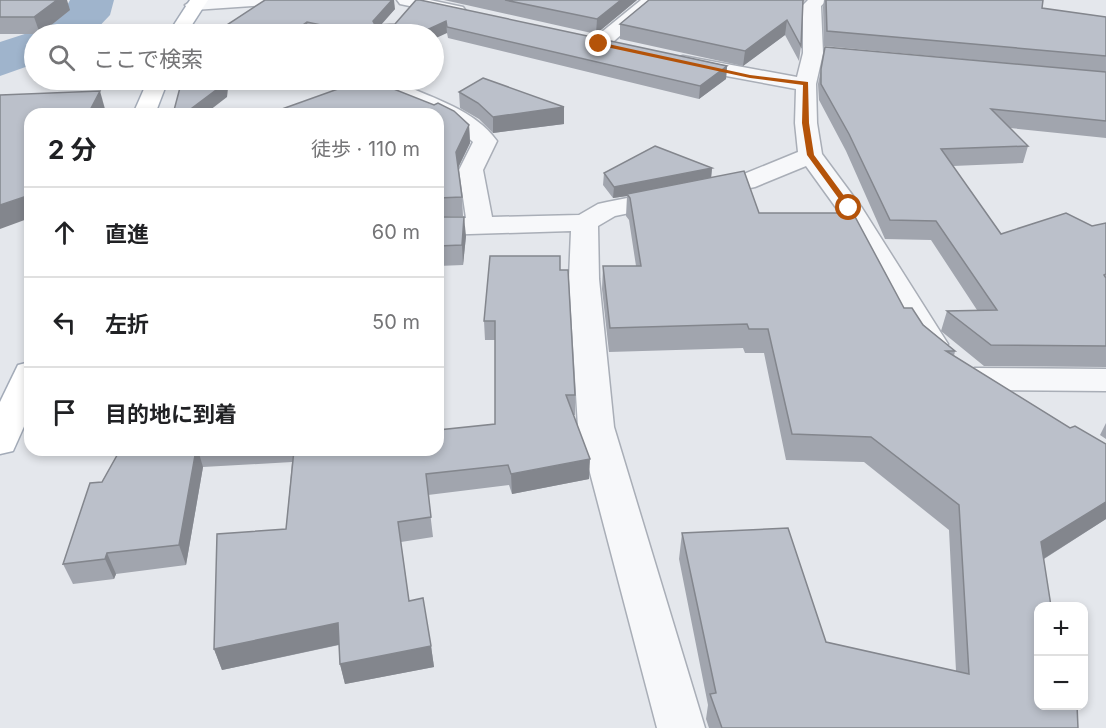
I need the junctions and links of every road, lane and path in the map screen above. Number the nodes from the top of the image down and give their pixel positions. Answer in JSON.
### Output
{"nodes":[{"id":1,"x":268,"y":0,"type":"edge"},
{"id":2,"x":652,"y":0,"type":"edge"},
{"id":3,"x":818,"y":0,"type":"edge"},
{"id":4,"x":410,"y":1,"type":"edge"},
{"id":5,"x":197,"y":3,"type":"edge"},
{"id":6,"x":478,"y":16,"type":"edge"},
{"id":7,"x":399,"y":18,"type":"edge"},
{"id":8,"x":183,"y":24,"type":"edge"},
{"id":9,"x":577,"y":39,"type":"edge"},
{"id":10,"x":599,"y":44,"type":"junction"},
{"id":11,"x":622,"y":49,"type":"edge"},
{"id":12,"x":669,"y":59,"type":"edge"},
{"id":13,"x":806,"y":84,"type":"junction"},
{"id":14,"x":154,"y":90,"type":"edge"},
{"id":15,"x":397,"y":90,"type":"edge"},
{"id":16,"x":146,"y":108,"type":"edge"},
{"id":17,"x":443,"y":108,"type":"edge"},
{"id":18,"x":444,"y":109,"type":"edge"},
{"id":19,"x":810,"y":155,"type":"junction"},
{"id":20,"x":585,"y":223,"type":"junction"},
{"id":21,"x":480,"y":225,"type":"junction"},
{"id":22,"x":444,"y":227,"type":"edge"},
{"id":23,"x":975,"y":378,"type":"junction"},
{"id":24,"x":1106,"y":380,"type":"edge"},
{"id":25,"x":24,"y":386,"type":"edge"},
{"id":26,"x":1015,"y":403,"type":"edge"},
{"id":27,"x":0,"y":442,"type":"edge"},
{"id":28,"x":681,"y":728,"type":"edge"}],
"edges":[{"from":1,"to":5,"type":"street"},
{"from":2,"to":10,"type":"street"},
{"from":3,"to":13,"type":"street"},
{"from":4,"to":6,"type":"street"},
{"from":4,"to":7,"type":"street"},
{"from":5,"to":8,"type":"main road"},
{"from":9,"to":10,"type":"street"},
{"from":10,"to":11,"type":"street"},
{"from":12,"to":13,"type":"street"},
{"from":13,"to":19,"type":"street"},
{"from":14,"to":16,"type":"main road"},
{"from":15,"to":17,"type":"street"},
{"from":18,"to":21,"type":"street"},
{"from":19,"to":20,"type":"street"},
{"from":19,"to":23,"type":"street"},
{"from":20,"to":21,"type":"street"},
{"from":20,"to":28,"type":"street"},
{"from":21,"to":22,"type":"street"},
{"from":23,"to":24,"type":"street"},
{"from":23,"to":26,"type":"street"},
{"from":25,"to":27,"type":"main road"}]}
